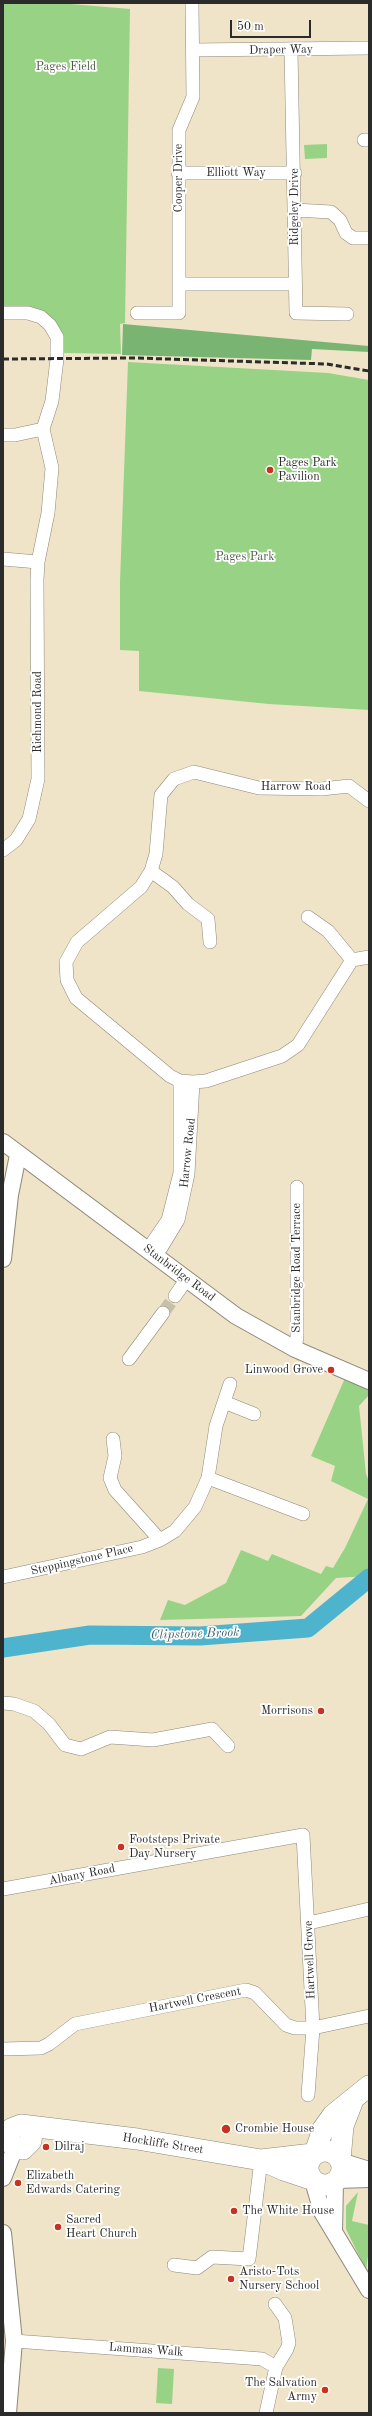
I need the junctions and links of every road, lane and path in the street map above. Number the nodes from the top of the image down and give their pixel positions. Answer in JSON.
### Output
{"nodes":[{"id":1,"x":192,"y":3,"type":"edge"},
{"id":2,"x":369,"y":48,"type":"edge"},
{"id":3,"x":194,"y":50,"type":"junction"},
{"id":4,"x":291,"y":50,"type":"junction"},
{"id":5,"x":178,"y":173,"type":"junction"},
{"id":6,"x":295,"y":173,"type":"junction"},
{"id":7,"x":295,"y":210,"type":"junction"},
{"id":8,"x":369,"y":238,"type":"edge"},
{"id":9,"x":179,"y":284,"type":"junction"},
{"id":10,"x":295,"y":284,"type":"junction"},
{"id":11,"x":3,"y":313,"type":"edge"},
{"id":12,"x":137,"y":313,"type":"dead end"},
{"id":13,"x":347,"y":314,"type":"dead end"},
{"id":14,"x":44,"y":429,"type":"junction"},
{"id":15,"x":3,"y":435,"type":"edge"},
{"id":16,"x":3,"y":559,"type":"edge"},
{"id":17,"x":38,"y":562,"type":"junction"},
{"id":18,"x":369,"y":801,"type":"edge"},
{"id":19,"x":3,"y":850,"type":"edge"},
{"id":20,"x":151,"y":871,"type":"junction"},
{"id":21,"x":308,"y":917,"type":"dead end"},
{"id":22,"x":210,"y":942,"type":"dead end"},
{"id":23,"x":369,"y":957,"type":"edge"},
{"id":24,"x":352,"y":960,"type":"junction"},
{"id":25,"x":180,"y":1081,"type":"junction"},
{"id":26,"x":194,"y":1082,"type":"junction"},
{"id":27,"x":3,"y":1142,"type":"edge"},
{"id":28,"x":18,"y":1155,"type":"junction"},
{"id":29,"x":297,"y":1187,"type":"dead end"},
{"id":30,"x":153,"y":1252,"type":"junction"},
{"id":31,"x":3,"y":1259,"type":"edge"},
{"id":32,"x":186,"y":1280,"type":"junction"},
{"id":33,"x":175,"y":1296,"type":"tunnel mouth"},
{"id":34,"x":163,"y":1312,"type":"tunnel mouth"},
{"id":35,"x":295,"y":1348,"type":"junction"},
{"id":36,"x":129,"y":1359,"type":"dead end"},
{"id":37,"x":369,"y":1381,"type":"edge"},
{"id":38,"x":230,"y":1384,"type":"dead end"},
{"id":39,"x":224,"y":1402,"type":"junction"},
{"id":40,"x":254,"y":1414,"type":"dead end"},
{"id":41,"x":113,"y":1439,"type":"dead end"},
{"id":42,"x":208,"y":1478,"type":"junction"},
{"id":43,"x":303,"y":1514,"type":"dead end"},
{"id":44,"x":160,"y":1540,"type":"junction"},
{"id":45,"x":3,"y":1577,"type":"edge"},
{"id":46,"x":3,"y":1703,"type":"edge"},
{"id":47,"x":228,"y":1746,"type":"dead end"},
{"id":48,"x":303,"y":1834,"type":"joint"},
{"id":49,"x":3,"y":1889,"type":"edge"},
{"id":50,"x":369,"y":1909,"type":"edge"},
{"id":51,"x":309,"y":1923,"type":"junction"},
{"id":52,"x":369,"y":2016,"type":"edge"},
{"id":53,"x":313,"y":2028,"type":"junction"},
{"id":54,"x":3,"y":2049,"type":"edge"},
{"id":55,"x":369,"y":2086,"type":"edge"},
{"id":56,"x":308,"y":2095,"type":"dead end"},
{"id":57,"x":353,"y":2100,"type":"junction"},
{"id":58,"x":15,"y":2133,"type":"edge"},
{"id":59,"x":314,"y":2154,"type":"junction"},
{"id":60,"x":261,"y":2160,"type":"junction"},
{"id":61,"x":369,"y":2170,"type":"edge"},
{"id":62,"x":338,"y":2171,"type":"junction"},
{"id":63,"x":3,"y":2178,"type":"edge"},
{"id":64,"x":369,"y":2179,"type":"edge"},
{"id":65,"x":312,"y":2180,"type":"junction"},
{"id":66,"x":3,"y":2233,"type":"edge"},
{"id":67,"x":334,"y":2233,"type":"junction"},
{"id":68,"x":174,"y":2265,"type":"dead end"},
{"id":69,"x":369,"y":2290,"type":"edge"},
{"id":70,"x":275,"y":2304,"type":"dead end"},
{"id":71,"x":14,"y":2341,"type":"junction"},
{"id":72,"x":276,"y":2367,"type":"junction"},
{"id":73,"x":8,"y":2413,"type":"edge"},
{"id":74,"x":266,"y":2413,"type":"edge"}],
"edges":[{"from":1,"to":3,"type":"street","name":"Cooper Drive"},
{"from":2,"to":4,"type":"street","name":"Draper Way"},
{"from":3,"to":4,"type":"street","name":"Draper Way"},
{"from":3,"to":5,"type":"street","name":"Cooper Drive"},
{"from":4,"to":6,"type":"street","name":"Ridgeley Drive"},
{"from":5,"to":6,"type":"street","name":"Elliott Way"},
{"from":5,"to":9,"type":"street","name":"Cooper Drive"},
{"from":6,"to":7,"type":"street","name":"Ridgeley Drive"},
{"from":7,"to":8,"type":"street"},
{"from":7,"to":10,"type":"street","name":"Ridgeley Drive"},
{"from":9,"to":10,"type":"street"},
{"from":9,"to":12,"type":"street","name":"Cooper Drive"},
{"from":10,"to":13,"type":"street","name":"Ridgeley Drive"},
{"from":11,"to":14,"type":"street","name":"Richmond Road"},
{"from":14,"to":15,"type":"street"},
{"from":14,"to":17,"type":"street","name":"Richmond Road"},
{"from":16,"to":17,"type":"street"},
{"from":17,"to":19,"type":"street","name":"Richmond Road"},
{"from":18,"to":20,"type":"street","name":"Harrow Road"},
{"from":20,"to":22,"type":"street"},
{"from":20,"to":25,"type":"street","name":"Harrow Road"},
{"from":21,"to":24,"type":"street"},
{"from":23,"to":24,"type":"street"},
{"from":24,"to":26,"type":"street","name":"Harrow Road"},
{"from":25,"to":26,"type":"street","name":"Harrow Road"},
{"from":25,"to":30,"type":"street","name":"Harrow Road"},
{"from":26,"to":30,"type":"street","name":"Harrow Road"},
{"from":27,"to":28,"type":"street","name":"Stanbridge Road"},
{"from":28,"to":30,"type":"street","name":"Stanbridge Road"},
{"from":28,"to":31,"type":"street"},
{"from":29,"to":35,"type":"street","name":"Stanbridge Road Terrace"},
{"from":30,"to":32,"type":"street","name":"Stanbridge Road"},
{"from":32,"to":33,"type":"street"},
{"from":32,"to":35,"type":"street","name":"Stanbridge Road"},
{"from":34,"to":36,"type":"street"},
{"from":35,"to":37,"type":"street","name":"Stanbridge Road"},
{"from":38,"to":39,"type":"street","name":"Steppingstone Place"},
{"from":39,"to":40,"type":"street"},
{"from":39,"to":42,"type":"street","name":"Steppingstone Place"},
{"from":41,"to":44,"type":"street"},
{"from":42,"to":43,"type":"street"},
{"from":42,"to":44,"type":"street","name":"Steppingstone Place"},
{"from":44,"to":45,"type":"street","name":"Steppingstone Place"},
{"from":46,"to":47,"type":"street"},
{"from":48,"to":49,"type":"street","name":"Albany Road"},
{"from":48,"to":51,"type":"street","name":"Hartwell Grove"},
{"from":50,"to":51,"type":"street"},
{"from":51,"to":53,"type":"street","name":"Hartwell Grove"},
{"from":52,"to":53,"type":"street"},
{"from":53,"to":54,"type":"street","name":"Hartwell Crescent"},
{"from":53,"to":56,"type":"street"},
{"from":55,"to":57,"type":"main road"},
{"from":57,"to":59,"type":"main road"},
{"from":57,"to":62,"type":"main road"},
{"from":58,"to":60,"type":"main road","name":"Hockliffe Street"},
{"from":58,"to":63,"type":"street"},
{"from":59,"to":60,"type":"main road","name":"Hockliffe Street"},
{"from":59,"to":62,"type":"main road"},
{"from":59,"to":65,"type":"main road"},
{"from":60,"to":65,"type":"main road","name":"Hockliffe Street"},
{"from":60,"to":68,"type":"street"},
{"from":61,"to":62,"type":"street"},
{"from":62,"to":64,"type":"street"},
{"from":62,"to":65,"type":"main road"},
{"from":62,"to":67,"type":"street"},
{"from":65,"to":67,"type":"street"},
{"from":66,"to":71,"type":"street"},
{"from":67,"to":69,"type":"street"},
{"from":70,"to":72,"type":"street"},
{"from":71,"to":72,"type":"street","name":"Lammas Walk"},
{"from":71,"to":73,"type":"street"},
{"from":72,"to":74,"type":"street"}]}
